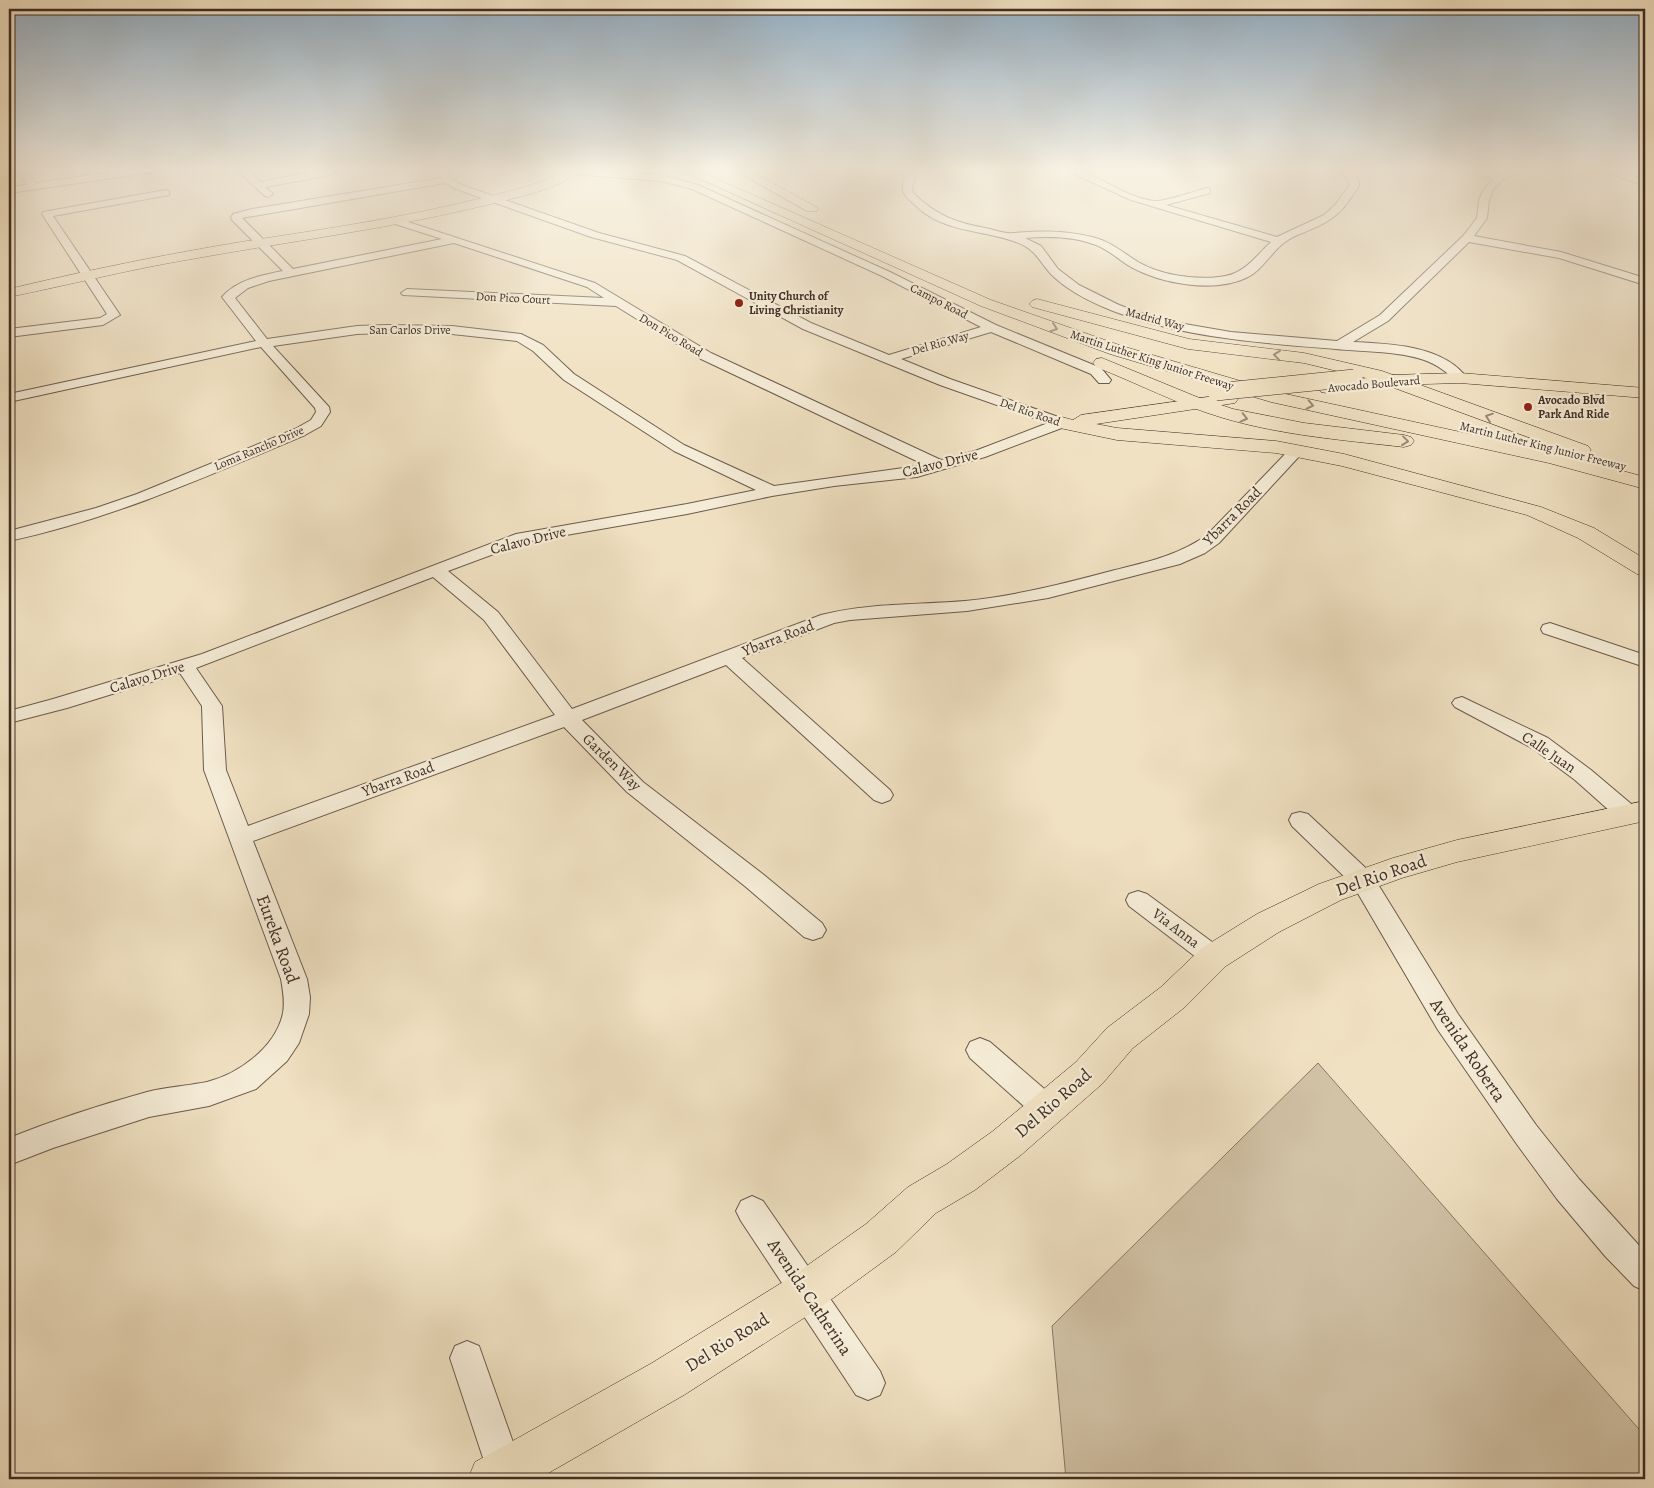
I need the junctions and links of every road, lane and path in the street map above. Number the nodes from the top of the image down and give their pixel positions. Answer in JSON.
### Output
{"nodes":[{"id":1,"x":62,"y":237,"type":"edge"},
{"id":2,"x":254,"y":237,"type":"edge"},
{"id":3,"x":299,"y":237,"type":"edge"},
{"id":4,"x":447,"y":237,"type":"edge"},
{"id":5,"x":604,"y":237,"type":"edge"},
{"id":6,"x":804,"y":237,"type":"edge"},
{"id":7,"x":836,"y":237,"type":"edge"},
{"id":8,"x":1013,"y":237,"type":"edge"},
{"id":9,"x":1082,"y":237,"type":"edge"},
{"id":10,"x":1266,"y":237,"type":"edge"},
{"id":11,"x":1285,"y":237,"type":"edge"},
{"id":12,"x":1467,"y":238,"type":"joint"},
{"id":13,"x":455,"y":240,"type":"junction"},
{"id":14,"x":1278,"y":241,"type":"junction"},
{"id":15,"x":260,"y":244,"type":"junction"},
{"id":16,"x":896,"y":264,"type":"junction"},
{"id":17,"x":291,"y":273,"type":"junction"},
{"id":18,"x":86,"y":275,"type":"junction"},
{"id":19,"x":1645,"y":282,"type":"edge"},
{"id":20,"x":9,"y":293,"type":"edge"},
{"id":21,"x":407,"y":293,"type":"dead end"},
{"id":22,"x":618,"y":302,"type":"junction"},
{"id":23,"x":992,"y":328,"type":"junction"},
{"id":24,"x":9,"y":333,"type":"edge"},
{"id":25,"x":264,"y":343,"type":"junction"},
{"id":26,"x":1338,"y":346,"type":"junction"},
{"id":27,"x":888,"y":358,"type":"junction"},
{"id":28,"x":1460,"y":378,"type":"junction"},
{"id":29,"x":1371,"y":379,"type":"junction"},
{"id":30,"x":1104,"y":380,"type":"dead end"},
{"id":31,"x":1148,"y":382,"type":"junction"},
{"id":32,"x":1428,"y":386,"type":"junction"},
{"id":33,"x":1288,"y":392,"type":"joint"},
{"id":34,"x":1645,"y":393,"type":"edge"},
{"id":35,"x":1223,"y":396,"type":"junction"},
{"id":36,"x":9,"y":398,"type":"edge"},
{"id":37,"x":1190,"y":399,"type":"junction"},
{"id":38,"x":1146,"y":400,"type":"junction"},
{"id":39,"x":1062,"y":424,"type":"junction"},
{"id":40,"x":1297,"y":450,"type":"junction"},
{"id":41,"x":940,"y":466,"type":"junction"},
{"id":42,"x":1642,"y":477,"type":"edge"},
{"id":43,"x":772,"y":491,"type":"junction"},
{"id":44,"x":9,"y":536,"type":"edge"},
{"id":45,"x":1645,"y":569,"type":"edge"},
{"id":46,"x":436,"y":570,"type":"junction"},
{"id":47,"x":1550,"y":629,"type":"dead end"},
{"id":48,"x":729,"y":657,"type":"junction"},
{"id":49,"x":1645,"y":661,"type":"edge"},
{"id":50,"x":185,"y":666,"type":"junction"},
{"id":51,"x":1462,"y":703,"type":"dead end"},
{"id":52,"x":9,"y":717,"type":"edge"},
{"id":53,"x":568,"y":718,"type":"junction"},
{"id":54,"x":882,"y":795,"type":"dead end"},
{"id":55,"x":1637,"y":813,"type":"edge"},
{"id":56,"x":1300,"y":820,"type":"dead end"},
{"id":57,"x":240,"y":837,"type":"junction"},
{"id":58,"x":1362,"y":879,"type":"junction"},
{"id":59,"x":1138,"y":900,"type":"dead end"},
{"id":60,"x":813,"y":930,"type":"dead end"},
{"id":61,"x":1214,"y":957,"type":"junction"},
{"id":62,"x":980,"y":1050,"type":"dead end"},
{"id":63,"x":1046,"y":1108,"type":"junction"},
{"id":64,"x":9,"y":1152,"type":"edge"},
{"id":65,"x":752,"y":1211,"type":"dead end"},
{"id":66,"x":1645,"y":1275,"type":"edge"},
{"id":67,"x":806,"y":1292,"type":"junction"},
{"id":68,"x":467,"y":1358,"type":"dead end"},
{"id":69,"x":868,"y":1383,"type":"dead end"},
{"id":70,"x":502,"y":1477,"type":"edge"}],
"edges":[{"from":1,"to":18,"type":"street"},
{"from":2,"to":15,"type":"street"},
{"from":3,"to":15,"type":"main road"},
{"from":4,"to":13,"type":"street","name":"Don Pico Road"},
{"from":5,"to":27,"type":"street","name":"Del Rio Road"},
{"from":6,"to":23,"type":"street","name":"Campo Road"},
{"from":7,"to":16,"type":"main road","name":"Martin Luther King Junior Freeway"},
{"from":8,"to":26,"type":"street","name":"Madrid Way"},
{"from":9,"to":14,"type":"street"},
{"from":10,"to":14,"type":"street"},
{"from":11,"to":14,"type":"street"},
{"from":12,"to":19,"type":"street"},
{"from":12,"to":26,"type":"street"},
{"from":13,"to":17,"type":"street"},
{"from":13,"to":22,"type":"street","name":"Don Pico Road"},
{"from":15,"to":17,"type":"street"},
{"from":15,"to":18,"type":"main road"},
{"from":16,"to":31,"type":"main road"},
{"from":16,"to":42,"type":"main road","name":"Martin Luther King Junior Freeway","one_way":true},
{"from":17,"to":25,"type":"street","name":"Loma Rancho Drive"},
{"from":18,"to":20,"type":"main road"},
{"from":18,"to":24,"type":"street"},
{"from":21,"to":22,"type":"street","name":"Don Pico Court"},
{"from":22,"to":41,"type":"street","name":"Don Pico Road"},
{"from":23,"to":27,"type":"street","name":"Del Rio Way"},
{"from":23,"to":30,"type":"street","name":"Campo Road"},
{"from":25,"to":36,"type":"street","name":"San Carlos Drive"},
{"from":25,"to":43,"type":"street","name":"San Carlos Drive"},
{"from":25,"to":44,"type":"street","name":"Loma Rancho Drive"},
{"from":26,"to":28,"type":"street","name":"Madrid Way"},
{"from":27,"to":39,"type":"street","name":"Del Rio Road"},
{"from":28,"to":29,"type":"main road","name":"Avocado Boulevard"},
{"from":28,"to":32,"type":"main road","name":"Avocado Boulevard"},
{"from":28,"to":34,"type":"main road","name":"Avocado Boulevard"},
{"from":29,"to":32,"type":"main road"},
{"from":29,"to":33,"type":"main road","name":"Avocado Boulevard"},
{"from":29,"to":35,"type":"main road","name":"Calavo Drive","bridge":true},
{"from":29,"to":42,"type":"main road","name":"Martin Luther King Junior Freeway","one_way":true},
{"from":31,"to":37,"type":"main road"},
{"from":31,"to":38,"type":"main road"},
{"from":42,"to":32,"type":"main road","one_way":true},
{"from":33,"to":35,"type":"main road","name":"Calavo Drive"},
{"from":35,"to":37,"type":"main road","name":"Calavo Drive"},
{"from":37,"to":38,"type":"main road","name":"Calavo Drive"},
{"from":37,"to":39,"type":"main road","name":"Calavo Drive"},
{"from":37,"to":42,"type":"main road","one_way":true},
{"from":38,"to":39,"type":"main road","name":"Calavo Drive"},
{"from":39,"to":40,"type":"main road","name":"Del Rio Road"},
{"from":39,"to":41,"type":"street","name":"Calavo Drive"},
{"from":40,"to":45,"type":"main road","name":"Del Rio Road"},
{"from":40,"to":48,"type":"street","name":"Ybarra Road"},
{"from":41,"to":43,"type":"street","name":"Calavo Drive"},
{"from":43,"to":46,"type":"street","name":"Calavo Drive"},
{"from":46,"to":50,"type":"street","name":"Calavo Drive"},
{"from":46,"to":53,"type":"street","name":"Garden Way"},
{"from":47,"to":49,"type":"street"},
{"from":48,"to":53,"type":"street","name":"Ybarra Road"},
{"from":48,"to":54,"type":"street"},
{"from":50,"to":52,"type":"street","name":"Calavo Drive"},
{"from":50,"to":57,"type":"street","name":"Eureka Road"},
{"from":51,"to":55,"type":"street","name":"Calle Juan"},
{"from":53,"to":57,"type":"street","name":"Ybarra Road"},
{"from":53,"to":60,"type":"street","name":"Garden Way"},
{"from":55,"to":58,"type":"main road","name":"Del Rio Road"},
{"from":56,"to":58,"type":"street","name":"Avenida Roberta"},
{"from":57,"to":64,"type":"street","name":"Eureka Road"},
{"from":58,"to":61,"type":"main road","name":"Del Rio Road"},
{"from":58,"to":66,"type":"street","name":"Avenida Roberta"},
{"from":59,"to":61,"type":"street","name":"Via Anna"},
{"from":61,"to":63,"type":"main road","name":"Del Rio Road"},
{"from":62,"to":63,"type":"street"},
{"from":63,"to":67,"type":"main road","name":"Del Rio Road"},
{"from":65,"to":67,"type":"street","name":"Avenida Catherina"},
{"from":67,"to":69,"type":"street","name":"Avenida Catherina"},
{"from":67,"to":70,"type":"main road","name":"Del Rio Road"},
{"from":68,"to":70,"type":"street"}]}
